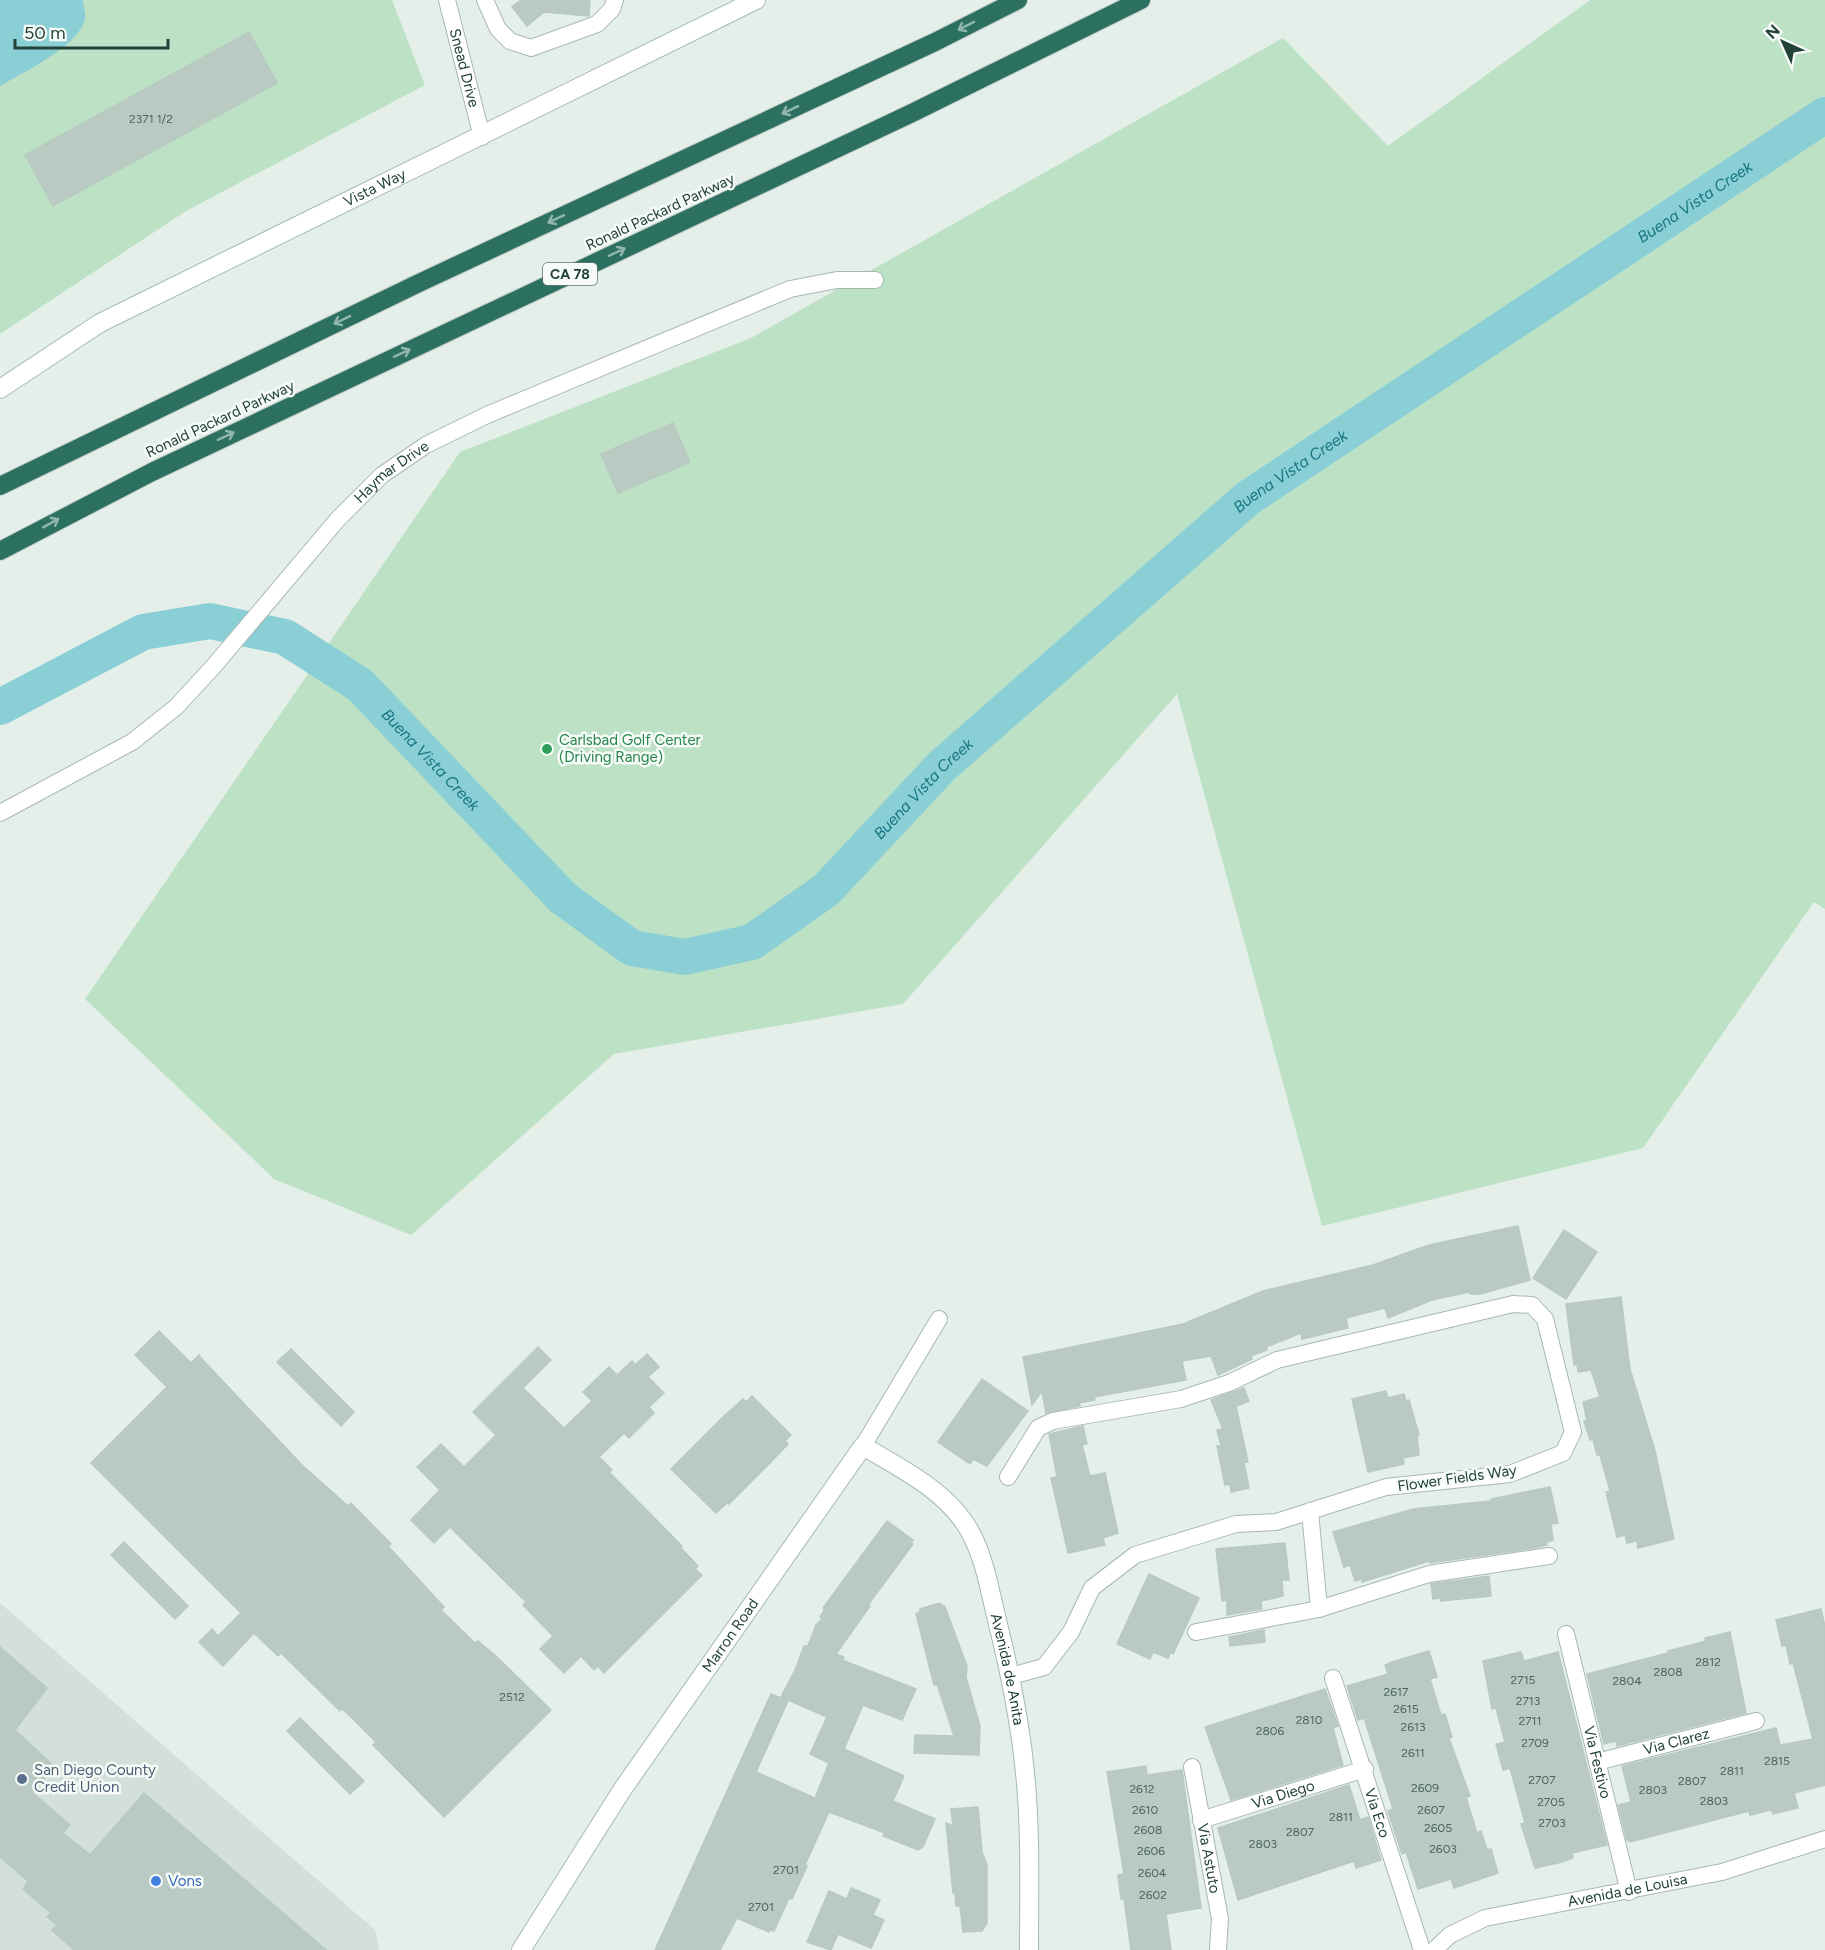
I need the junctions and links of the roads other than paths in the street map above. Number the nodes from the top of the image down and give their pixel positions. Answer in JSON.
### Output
{"nodes":[{"id":1,"x":447,"y":0,"type":"edge"},
{"id":2,"x":485,"y":0,"type":"edge"},
{"id":3,"x":615,"y":0,"type":"edge"},
{"id":4,"x":756,"y":0,"type":"edge"},
{"id":5,"x":1018,"y":0,"type":"edge"},
{"id":6,"x":1141,"y":0,"type":"edge"},
{"id":7,"x":482,"y":137,"type":"junction"},
{"id":8,"x":874,"y":280,"type":"dead end"},
{"id":9,"x":0,"y":389,"type":"edge"},
{"id":10,"x":0,"y":486,"type":"edge"},
{"id":11,"x":0,"y":551,"type":"edge"},
{"id":12,"x":0,"y":813,"type":"edge"},
{"id":13,"x":939,"y":1319,"type":"dead end"},
{"id":14,"x":863,"y":1446,"type":"junction"},
{"id":15,"x":1008,"y":1477,"type":"dead end"},
{"id":16,"x":1310,"y":1511,"type":"junction"},
{"id":17,"x":1549,"y":1556,"type":"dead end"},
{"id":18,"x":1319,"y":1609,"type":"junction"},
{"id":19,"x":1196,"y":1632,"type":"dead end"},
{"id":20,"x":1566,"y":1634,"type":"dead end"},
{"id":21,"x":1011,"y":1676,"type":"junction"},
{"id":22,"x":1333,"y":1678,"type":"dead end"},
{"id":23,"x":1756,"y":1721,"type":"dead end"},
{"id":24,"x":1597,"y":1762,"type":"junction"},
{"id":25,"x":1191,"y":1767,"type":"dead end"},
{"id":26,"x":1365,"y":1769,"type":"junction"},
{"id":27,"x":1201,"y":1820,"type":"junction"},
{"id":28,"x":1825,"y":1839,"type":"edge"},
{"id":29,"x":1629,"y":1892,"type":"junction"},
{"id":30,"x":521,"y":1950,"type":"edge"},
{"id":31,"x":1029,"y":1950,"type":"edge"},
{"id":32,"x":1218,"y":1950,"type":"edge"},
{"id":33,"x":1422,"y":1950,"type":"edge"},
{"id":34,"x":1434,"y":1950,"type":"edge"}],
"edges":[{"from":1,"to":7,"type":"street","name":"Snead Drive"},
{"from":2,"to":3,"type":"street"},
{"from":4,"to":7,"type":"street","name":"Vista Way"},
{"from":5,"to":10,"type":"highway","one_way":true},
{"from":11,"to":6,"type":"highway","name":"Ronald Packard Parkway","number":"CA 78","one_way":true},
{"from":7,"to":9,"type":"street","name":"Vista Way"},
{"from":8,"to":12,"type":"street","name":"Haymar Drive"},
{"from":13,"to":14,"type":"street","name":"Marron Road"},
{"from":14,"to":21,"type":"street","name":"Avenida de Anita"},
{"from":14,"to":30,"type":"street","name":"Marron Road"},
{"from":15,"to":16,"type":"street","name":"Flower Fields Way"},
{"from":16,"to":18,"type":"street"},
{"from":16,"to":21,"type":"street","name":"Flower Fields Way"},
{"from":17,"to":18,"type":"street"},
{"from":18,"to":19,"type":"street"},
{"from":20,"to":24,"type":"street","name":"Via Festivo"},
{"from":21,"to":31,"type":"street","name":"Avenida de Anita"},
{"from":22,"to":26,"type":"street","name":"Via Eco"},
{"from":23,"to":24,"type":"street","name":"Via Clarez"},
{"from":24,"to":29,"type":"street","name":"Via Festivo"},
{"from":25,"to":27,"type":"street","name":"Via Astuto"},
{"from":26,"to":27,"type":"street","name":"Via Diego"},
{"from":26,"to":33,"type":"street","name":"Via Eco"},
{"from":27,"to":32,"type":"street","name":"Via Astuto"},
{"from":28,"to":29,"type":"street","name":"Avenida de Louisa"},
{"from":29,"to":34,"type":"street","name":"Avenida de Louisa"}]}
